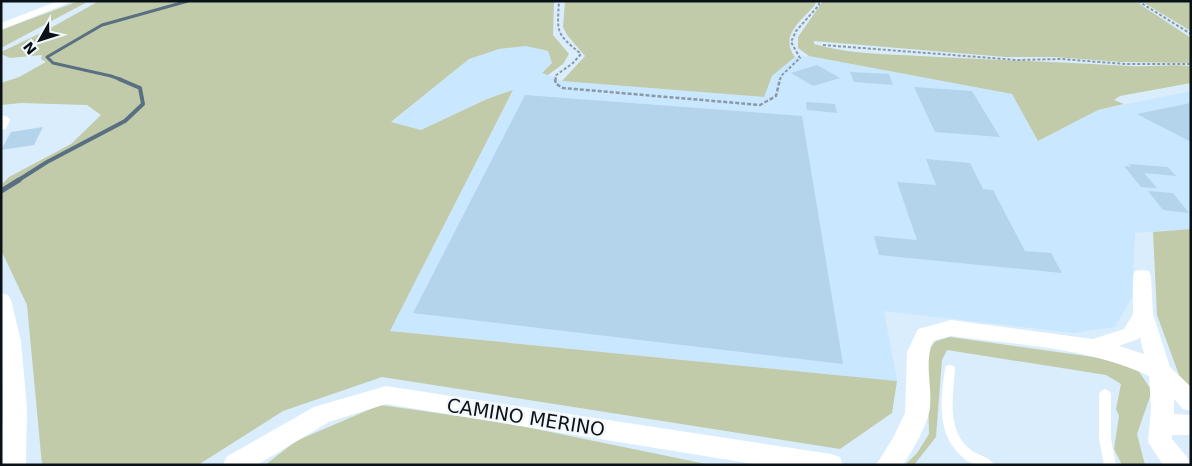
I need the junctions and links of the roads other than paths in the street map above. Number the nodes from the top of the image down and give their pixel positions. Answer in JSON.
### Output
{"nodes":[{"id":1,"x":44,"y":1,"type":"edge"},
{"id":2,"x":68,"y":1,"type":"edge"},
{"id":3,"x":18,"y":9,"type":"dead end"},
{"id":4,"x":1,"y":27,"type":"edge"},
{"id":5,"x":1,"y":119,"type":"edge"},
{"id":6,"x":1,"y":126,"type":"edge"},
{"id":7,"x":1142,"y":276,"type":"dead end"},
{"id":8,"x":1,"y":300,"type":"edge"},
{"id":9,"x":1143,"y":314,"type":"junction"},
{"id":10,"x":1094,"y":347,"type":"junction"},
{"id":11,"x":950,"y":369,"type":"dead end"},
{"id":12,"x":1160,"y":371,"type":"junction"},
{"id":13,"x":1105,"y":394,"type":"dead end"},
{"id":14,"x":1191,"y":402,"type":"edge"},
{"id":15,"x":1191,"y":425,"type":"edge"},
{"id":16,"x":1162,"y":446,"type":"edge"},
{"id":17,"x":13,"y":465,"type":"edge"},
{"id":18,"x":235,"y":465,"type":"edge"},
{"id":19,"x":832,"y":465,"type":"edge"},
{"id":20,"x":888,"y":465,"type":"edge"},
{"id":21,"x":988,"y":465,"type":"edge"},
{"id":22,"x":1110,"y":465,"type":"edge"},
{"id":23,"x":1178,"y":465,"type":"edge"}],
"edges":[{"from":1,"to":3,"type":"street"},
{"from":2,"to":4,"type":"street"},
{"from":5,"to":6,"type":"street"},
{"from":7,"to":9,"type":"street"},
{"from":8,"to":17,"type":"street"},
{"from":9,"to":10,"type":"street"},
{"from":9,"to":12,"type":"street"},
{"from":10,"to":12,"type":"street"},
{"from":10,"to":20,"type":"street"},
{"from":11,"to":21,"type":"lane"},
{"from":12,"to":14,"type":"street"},
{"from":12,"to":16,"type":"street"},
{"from":13,"to":22,"type":"lane"},
{"from":15,"to":16,"type":"street"},
{"from":16,"to":23,"type":"street"},
{"from":18,"to":19,"type":"street","name":"CAMINO MERINO"}]}
